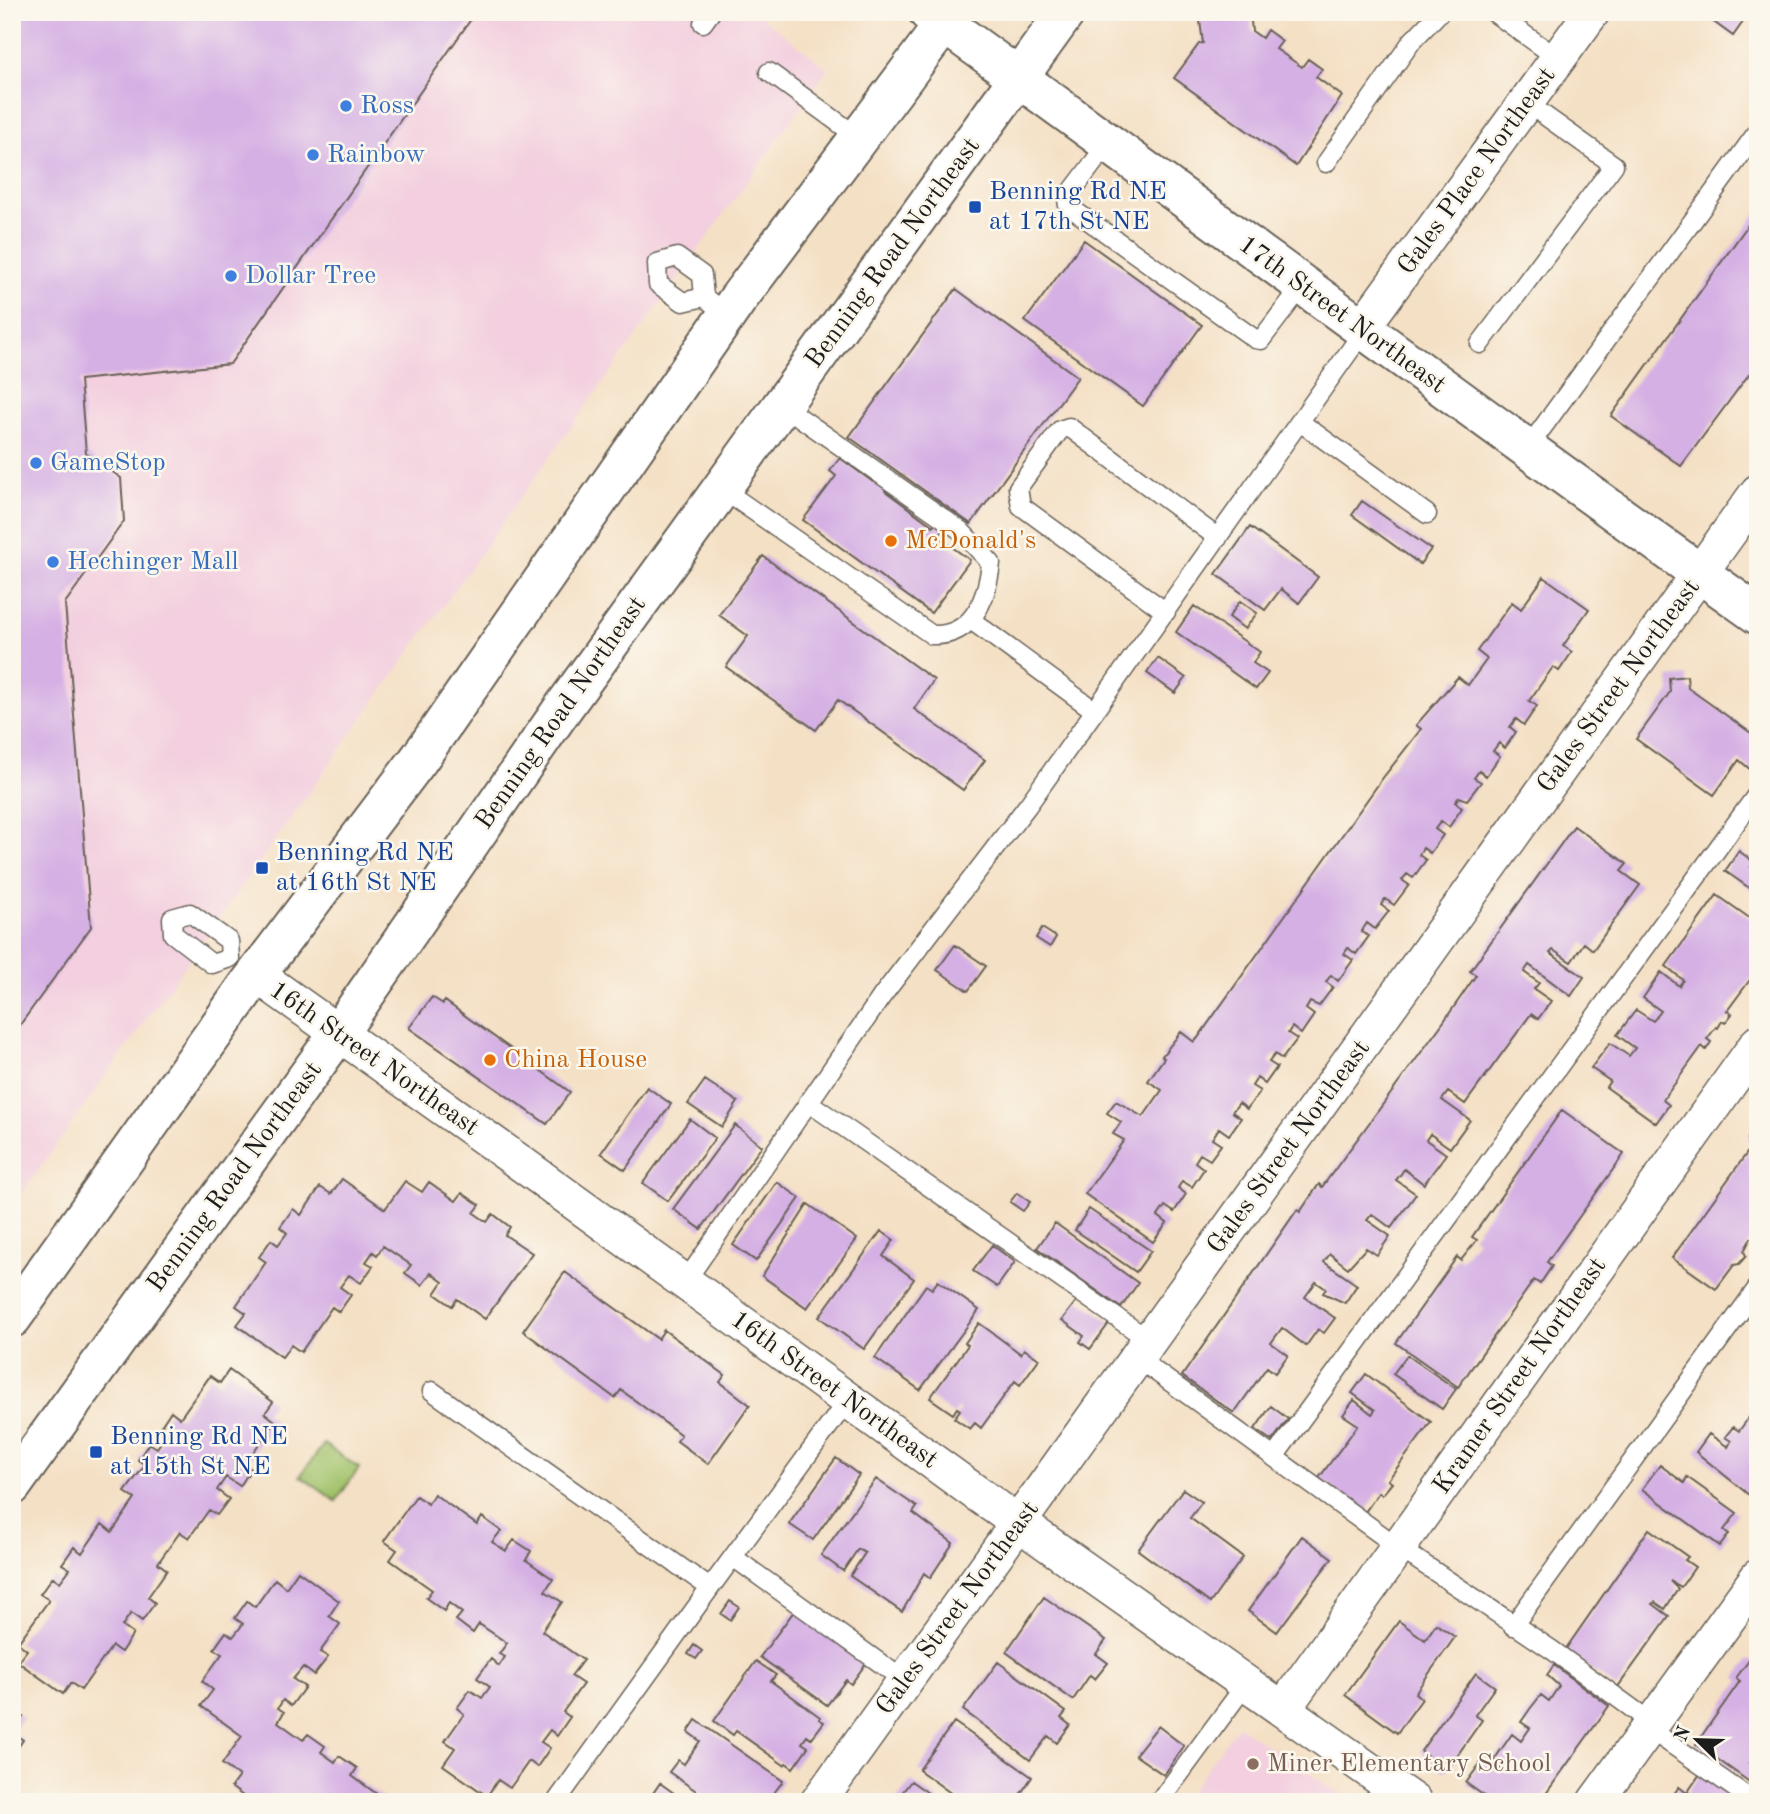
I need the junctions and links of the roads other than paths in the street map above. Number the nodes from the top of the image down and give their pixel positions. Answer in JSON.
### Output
{"nodes":[{"id":1,"x":1066,"y":12,"type":"edge"},
{"id":2,"x":1440,"y":12,"type":"edge"},
{"id":3,"x":1493,"y":12,"type":"edge"},
{"id":4,"x":1592,"y":12,"type":"edge"},
{"id":5,"x":942,"y":16,"type":"edge"},
{"id":6,"x":1559,"y":59,"type":"junction"},
{"id":7,"x":769,"y":72,"type":"dead end"},
{"id":8,"x":1021,"y":77,"type":"junction"},
{"id":9,"x":1527,"y":103,"type":"junction"},
{"id":10,"x":1758,"y":131,"type":"edge"},
{"id":11,"x":858,"y":137,"type":"junction"},
{"id":12,"x":1108,"y":142,"type":"junction"},
{"id":13,"x":1326,"y":163,"type":"dead end"},
{"id":14,"x":1302,"y":286,"type":"junction"},
{"id":15,"x":1362,"y":330,"type":"junction"},
{"id":16,"x":1480,"y":344,"type":"dead end"},
{"id":17,"x":782,"y":405,"type":"junction"},
{"id":18,"x":1300,"y":422,"type":"junction"},
{"id":19,"x":1527,"y":449,"type":"junction"},
{"id":20,"x":722,"y":489,"type":"junction"},
{"id":21,"x":1758,"y":492,"type":"edge"},
{"id":22,"x":1427,"y":514,"type":"dead end"},
{"id":23,"x":1218,"y":538,"type":"junction"},
{"id":24,"x":1700,"y":573,"type":"junction"},
{"id":25,"x":1166,"y":611,"type":"junction"},
{"id":26,"x":1758,"y":615,"type":"edge"},
{"id":27,"x":971,"y":620,"type":"junction"},
{"id":28,"x":1095,"y":711,"type":"junction"},
{"id":29,"x":1758,"y":793,"type":"edge"},
{"id":30,"x":243,"y":967,"type":"junction"},
{"id":31,"x":338,"y":1034,"type":"junction"},
{"id":32,"x":1758,"y":1042,"type":"edge"},
{"id":33,"x":808,"y":1102,"type":"junction"},
{"id":34,"x":685,"y":1282,"type":"junction"},
{"id":35,"x":1758,"y":1287,"type":"edge"},
{"id":36,"x":12,"y":1318,"type":"edge"},
{"id":37,"x":1144,"y":1350,"type":"junction"},
{"id":38,"x":432,"y":1391,"type":"dead end"},
{"id":39,"x":848,"y":1400,"type":"junction"},
{"id":40,"x":1274,"y":1457,"type":"junction"},
{"id":41,"x":12,"y":1486,"type":"edge"},
{"id":42,"x":1020,"y":1523,"type":"junction"},
{"id":43,"x":1398,"y":1547,"type":"junction"},
{"id":44,"x":733,"y":1557,"type":"junction"},
{"id":45,"x":1758,"y":1577,"type":"edge"},
{"id":46,"x":710,"y":1588,"type":"junction"},
{"id":47,"x":1513,"y":1626,"type":"junction"},
{"id":48,"x":905,"y":1681,"type":"junction"},
{"id":49,"x":1246,"y":1684,"type":"junction"},
{"id":50,"x":1283,"y":1709,"type":"junction"},
{"id":51,"x":1650,"y":1726,"type":"junction"},
{"id":52,"x":556,"y":1802,"type":"edge"},
{"id":53,"x":818,"y":1802,"type":"edge"},
{"id":54,"x":1159,"y":1802,"type":"edge"},
{"id":55,"x":1414,"y":1802,"type":"edge"},
{"id":56,"x":1595,"y":1802,"type":"edge"},
{"id":57,"x":1755,"y":1802,"type":"edge"}],
"edges":[{"from":1,"to":8,"type":"main road","name":"Benning Road Northeast"},
{"from":2,"to":13,"type":"lane"},
{"from":3,"to":6,"type":"lane"},
{"from":4,"to":6,"type":"street","name":"Gales Place Northeast"},
{"from":5,"to":8,"type":"main road","name":"17th Street Northeast"},
{"from":5,"to":11,"type":"main road"},
{"from":6,"to":9,"type":"street","name":"Gales Place Northeast"},
{"from":7,"to":11,"type":"lane"},
{"from":8,"to":12,"type":"main road","name":"17th Street Northeast"},
{"from":8,"to":17,"type":"main road","name":"Benning Road Northeast"},
{"from":9,"to":15,"type":"street","name":"Gales Place Northeast"},
{"from":9,"to":16,"type":"lane"},
{"from":10,"to":19,"type":"lane"},
{"from":11,"to":30,"type":"main road"},
{"from":12,"to":14,"type":"main road","name":"17th Street Northeast"},
{"from":12,"to":14,"type":"lane"},
{"from":14,"to":15,"type":"main road","name":"17th Street Northeast"},
{"from":15,"to":18,"type":"lane"},
{"from":15,"to":19,"type":"main road","name":"17th Street Northeast"},
{"from":17,"to":20,"type":"main road","name":"Benning Road Northeast"},
{"from":17,"to":27,"type":"lane"},
{"from":18,"to":22,"type":"lane"},
{"from":18,"to":23,"type":"lane"},
{"from":19,"to":24,"type":"main road","name":"17th Street Northeast"},
{"from":20,"to":27,"type":"lane"},
{"from":20,"to":31,"type":"main road","name":"Benning Road Northeast"},
{"from":21,"to":24,"type":"street","name":"Gales Street Northeast"},
{"from":23,"to":25,"type":"lane"},
{"from":23,"to":25,"type":"lane"},
{"from":24,"to":26,"type":"main road","name":"17th Street Northeast"},
{"from":24,"to":37,"type":"street","name":"Gales Street Northeast"},
{"from":25,"to":28,"type":"lane"},
{"from":27,"to":28,"type":"lane"},
{"from":28,"to":33,"type":"lane"},
{"from":29,"to":40,"type":"lane"},
{"from":30,"to":31,"type":"street","name":"16th Street Northeast"},
{"from":30,"to":36,"type":"main road"},
{"from":31,"to":34,"type":"street","name":"16th Street Northeast"},
{"from":31,"to":41,"type":"main road","name":"Benning Road Northeast"},
{"from":32,"to":43,"type":"street","name":"Kramer Street Northeast"},
{"from":33,"to":34,"type":"lane"},
{"from":33,"to":37,"type":"lane"},
{"from":34,"to":39,"type":"street","name":"16th Street Northeast"},
{"from":35,"to":47,"type":"lane"},
{"from":37,"to":40,"type":"lane"},
{"from":37,"to":42,"type":"street","name":"Gales Street Northeast"},
{"from":38,"to":46,"type":"lane"},
{"from":39,"to":42,"type":"street","name":"16th Street Northeast"},
{"from":39,"to":44,"type":"lane"},
{"from":40,"to":43,"type":"lane"},
{"from":42,"to":48,"type":"street","name":"Gales Street Northeast"},
{"from":42,"to":49,"type":"street","name":"16th Street Northeast"},
{"from":43,"to":47,"type":"lane"},
{"from":43,"to":50,"type":"street","name":"Kramer Street Northeast"},
{"from":44,"to":46,"type":"lane"},
{"from":44,"to":48,"type":"lane"},
{"from":45,"to":51,"type":"street"},
{"from":46,"to":52,"type":"lane"},
{"from":47,"to":51,"type":"lane"},
{"from":48,"to":53,"type":"street","name":"Gales Street Northeast"},
{"from":49,"to":50,"type":"street","name":"16th Street Northeast"},
{"from":49,"to":54,"type":"lane"},
{"from":50,"to":55,"type":"street","name":"16th Street Northeast"},
{"from":51,"to":56,"type":"street"},
{"from":51,"to":57,"type":"lane"}]}
